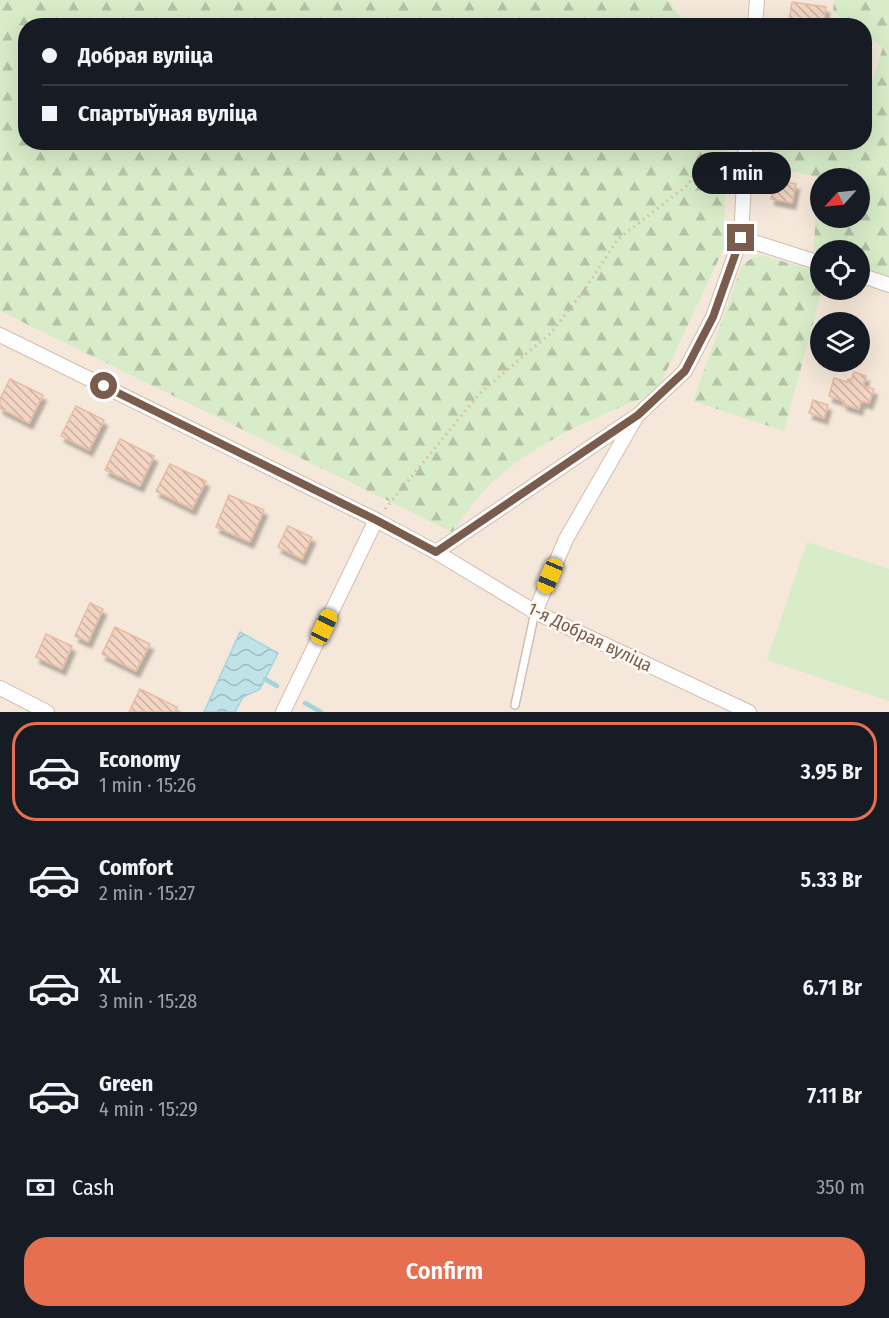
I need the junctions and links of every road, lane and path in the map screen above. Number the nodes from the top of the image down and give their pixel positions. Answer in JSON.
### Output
{"nodes":[{"id":1,"x":757,"y":0,"type":"edge"},
{"id":2,"x":756,"y":18,"type":"edge"},
{"id":3,"x":705,"y":150,"type":"edge"},
{"id":4,"x":746,"y":150,"type":"edge"},
{"id":5,"x":741,"y":238,"type":"junction"},
{"id":6,"x":810,"y":260,"type":"edge"},
{"id":7,"x":870,"y":278,"type":"edge"},
{"id":8,"x":889,"y":285,"type":"edge"},
{"id":9,"x":0,"y":335,"type":"edge"},
{"id":10,"x":638,"y":415,"type":"junction"},
{"id":11,"x":376,"y":520,"type":"junction"},
{"id":12,"x":436,"y":552,"type":"junction"},
{"id":13,"x":535,"y":612,"type":"junction"},
{"id":14,"x":0,"y":688,"type":"edge"},
{"id":15,"x":515,"y":705,"type":"dead end"},
{"id":16,"x":746,"y":711,"type":"edge"},
{"id":17,"x":47,"y":712,"type":"edge"},
{"id":18,"x":283,"y":712,"type":"edge"}],
"edges":[{"from":1,"to":2,"type":"street"},
{"from":3,"to":11,"type":"path"},
{"from":4,"to":5,"type":"street"},
{"from":5,"to":6,"type":"street"},
{"from":5,"to":10,"type":"street"},
{"from":7,"to":8,"type":"street"},
{"from":9,"to":11,"type":"street","name":"1-я Добрая вуліца"},
{"from":10,"to":12,"type":"street"},
{"from":10,"to":13,"type":"street"},
{"from":11,"to":12,"type":"street","name":"1-я Добрая вуліца"},
{"from":11,"to":18,"type":"street"},
{"from":12,"to":13,"type":"street","name":"1-я Добрая вуліца"},
{"from":13,"to":15,"type":"lane"},
{"from":13,"to":16,"type":"street","name":"1-я Добрая вуліца"},
{"from":14,"to":17,"type":"street"}]}
